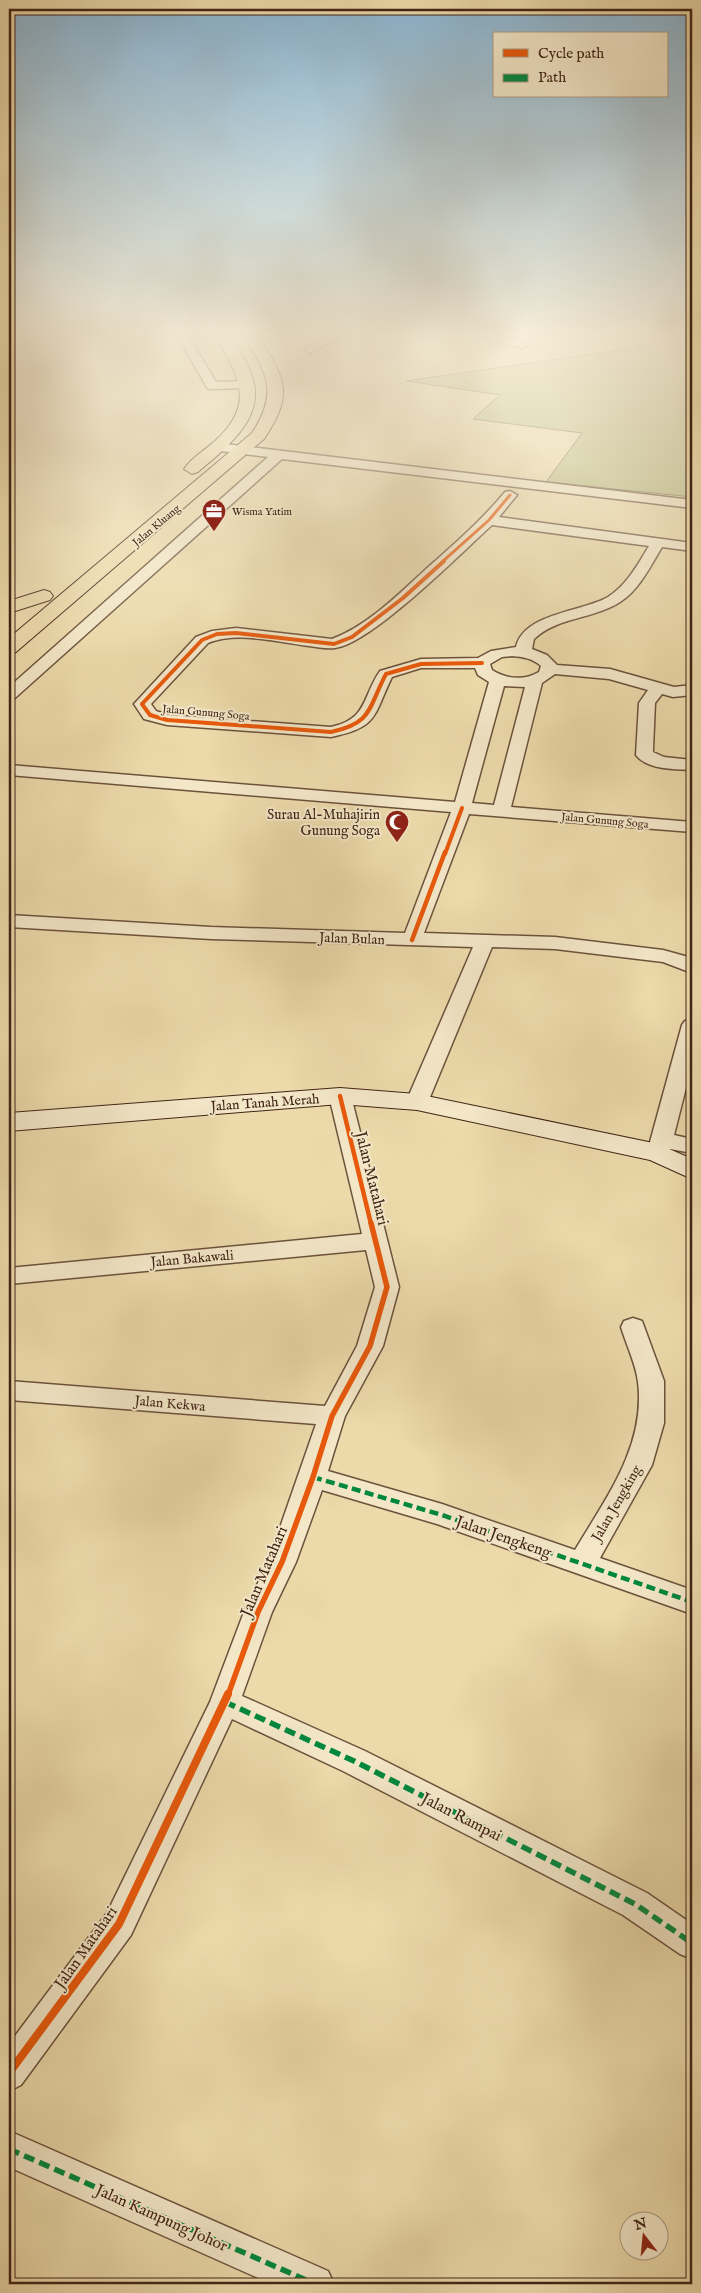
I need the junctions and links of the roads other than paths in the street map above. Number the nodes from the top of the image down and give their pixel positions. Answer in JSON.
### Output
{"nodes":[{"id":1,"x":224,"y":439,"type":"edge"},
{"id":2,"x":255,"y":439,"type":"edge"},
{"id":3,"x":217,"y":447,"type":"junction"},
{"id":4,"x":243,"y":450,"type":"junction"},
{"id":5,"x":278,"y":455,"type":"junction"},
{"id":6,"x":183,"y":477,"type":"dead end"},
{"id":7,"x":169,"y":490,"type":"dead end"},
{"id":8,"x":510,"y":495,"type":"dead end"},
{"id":9,"x":688,"y":504,"type":"edge"},
{"id":10,"x":489,"y":520,"type":"junction"},
{"id":11,"x":658,"y":543,"type":"junction"},
{"id":12,"x":692,"y":547,"type":"edge"},
{"id":13,"x":44,"y":596,"type":"junction"},
{"id":14,"x":9,"y":607,"type":"edge"},
{"id":15,"x":9,"y":626,"type":"edge"},
{"id":16,"x":9,"y":648,"type":"edge"},
{"id":17,"x":523,"y":652,"type":"junction"},
{"id":18,"x":482,"y":663,"type":"junction"},
{"id":19,"x":550,"y":669,"type":"junction"},
{"id":20,"x":498,"y":680,"type":"junction"},
{"id":21,"x":535,"y":680,"type":"junction"},
{"id":22,"x":657,"y":689,"type":"junction"},
{"id":23,"x":692,"y":690,"type":"edge"},
{"id":24,"x":9,"y":695,"type":"edge"},
{"id":25,"x":692,"y":765,"type":"edge"},
{"id":26,"x":9,"y":770,"type":"edge"},
{"id":27,"x":462,"y":808,"type":"junction"},
{"id":28,"x":501,"y":811,"type":"junction"},
{"id":29,"x":692,"y":827,"type":"edge"},
{"id":30,"x":9,"y":921,"type":"edge"},
{"id":31,"x":412,"y":940,"type":"junction"},
{"id":32,"x":485,"y":941,"type":"junction"},
{"id":33,"x":689,"y":962,"type":"edge"},
{"id":34,"x":692,"y":1025,"type":"edge"},
{"id":35,"x":340,"y":1096,"type":"junction"},
{"id":36,"x":417,"y":1102,"type":"junction"},
{"id":37,"x":9,"y":1122,"type":"edge"},
{"id":38,"x":660,"y":1146,"type":"junction"},
{"id":39,"x":692,"y":1146,"type":"edge"},
{"id":40,"x":692,"y":1170,"type":"edge"},
{"id":41,"x":375,"y":1241,"type":"junction"},
{"id":42,"x":9,"y":1276,"type":"edge"},
{"id":43,"x":634,"y":1327,"type":"dead end"},
{"id":44,"x":9,"y":1390,"type":"edge"},
{"id":45,"x":332,"y":1416,"type":"junction"},
{"id":46,"x":313,"y":1477,"type":"junction"},
{"id":47,"x":582,"y":1562,"type":"junction"},
{"id":48,"x":692,"y":1602,"type":"edge"},
{"id":49,"x":225,"y":1702,"type":"junction"},
{"id":50,"x":692,"y":1942,"type":"edge"},
{"id":51,"x":9,"y":2073,"type":"edge"},
{"id":52,"x":9,"y":2149,"type":"edge"},
{"id":53,"x":315,"y":2284,"type":"edge"}],
"edges":[{"from":1,"to":3,"type":"highway"},
{"from":2,"to":4,"type":"highway","name":"Jalan Kluang"},
{"from":3,"to":4,"type":"street"},
{"from":3,"to":6,"type":"highway"},
{"from":4,"to":5,"type":"street"},
{"from":4,"to":16,"type":"highway","name":"Jalan Kluang"},
{"from":5,"to":9,"type":"street"},
{"from":5,"to":24,"type":"street"},
{"from":7,"to":13,"type":"highway","name":"Jalan Kluang"},
{"from":8,"to":10,"type":"street","name":"Jalan Gunung Soga"},
{"from":10,"to":11,"type":"street"},
{"from":10,"to":18,"type":"street","name":"Jalan Gunung Soga"},
{"from":11,"to":12,"type":"street"},
{"from":11,"to":17,"type":"street"},
{"from":13,"to":14,"type":"highway"},
{"from":13,"to":15,"type":"highway","name":"Jalan Kluang"},
{"from":17,"to":18,"type":"street"},
{"from":17,"to":19,"type":"street"},
{"from":18,"to":20,"type":"street"},
{"from":19,"to":21,"type":"street"},
{"from":19,"to":22,"type":"street"},
{"from":20,"to":21,"type":"street"},
{"from":20,"to":27,"type":"street"},
{"from":21,"to":28,"type":"street"},
{"from":22,"to":23,"type":"street"},
{"from":22,"to":25,"type":"street"},
{"from":26,"to":27,"type":"street","name":"Jalan Gunung Soga"},
{"from":27,"to":28,"type":"street","name":"Jalan Gunung Soga"},
{"from":27,"to":31,"type":"street"},
{"from":28,"to":29,"type":"street","name":"Jalan Gunung Soga"},
{"from":30,"to":31,"type":"street","name":"Jalan Bulan"},
{"from":31,"to":32,"type":"street","name":"Jalan Bulan"},
{"from":32,"to":33,"type":"street","name":"Jalan Bulan"},
{"from":32,"to":36,"type":"street"},
{"from":34,"to":38,"type":"street"},
{"from":35,"to":36,"type":"street","name":"Jalan Tanah Merah"},
{"from":35,"to":37,"type":"street","name":"Jalan Tanah Merah"},
{"from":35,"to":41,"type":"street","name":"Jalan Matahari"},
{"from":36,"to":38,"type":"street","name":"Jalan Tanah Merah"},
{"from":38,"to":39,"type":"street"},
{"from":38,"to":40,"type":"street","name":"Jalan Tanah Merah"},
{"from":41,"to":42,"type":"street","name":"Jalan Bakawali"},
{"from":41,"to":45,"type":"street","name":"Jalan Matahari"},
{"from":43,"to":47,"type":"street","name":"Jalan Jengking"},
{"from":44,"to":45,"type":"street","name":"Jalan Kekwa"},
{"from":45,"to":46,"type":"street","name":"Jalan Matahari"},
{"from":46,"to":47,"type":"street","name":"Jalan Jengkeng"},
{"from":46,"to":49,"type":"street","name":"Jalan Matahari"},
{"from":47,"to":48,"type":"street","name":"Jalan Jengkeng"},
{"from":49,"to":50,"type":"street","name":"Jalan Rampai"},
{"from":49,"to":51,"type":"street","name":"Jalan Matahari"},
{"from":52,"to":53,"type":"street","name":"Jalan Kampung Johor"}]}
